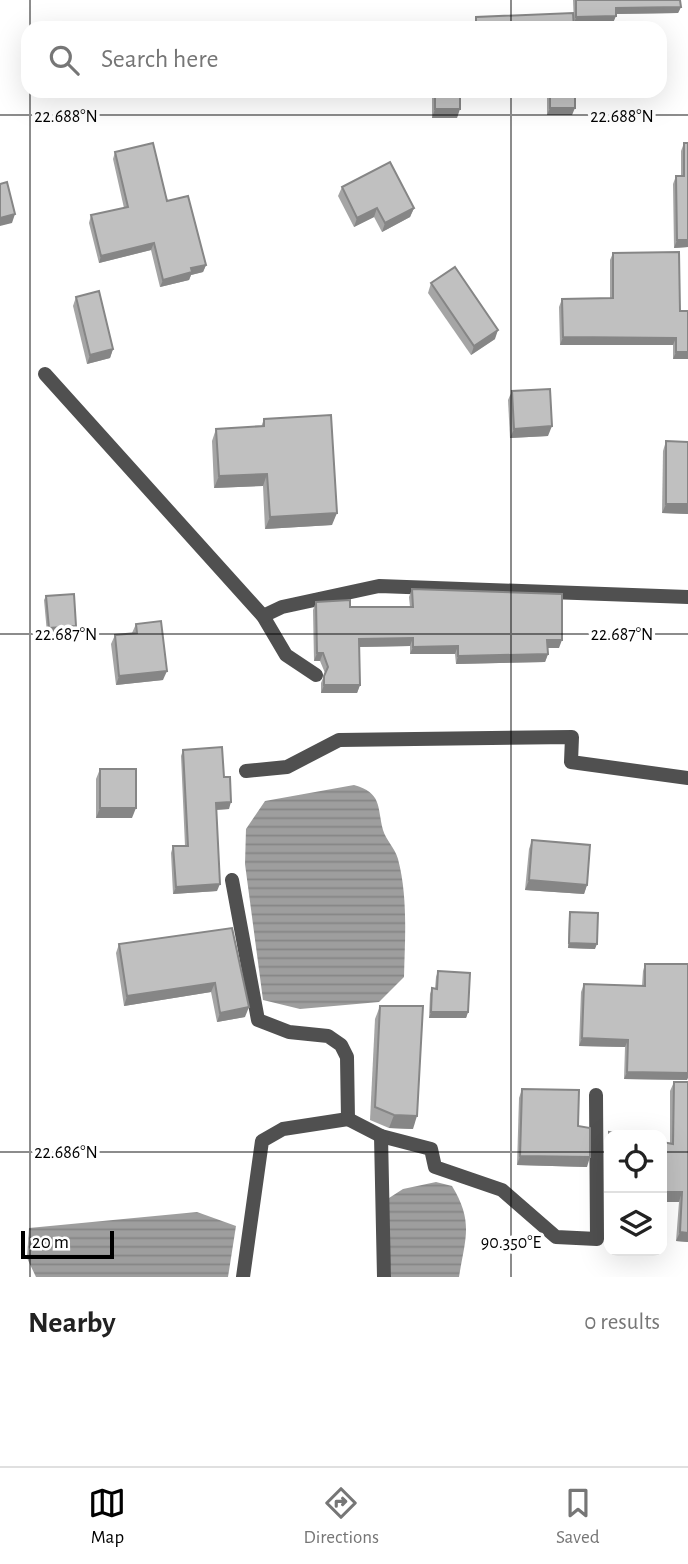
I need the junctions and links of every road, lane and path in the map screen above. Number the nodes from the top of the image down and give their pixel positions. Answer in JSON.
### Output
{"nodes":[{"id":1,"x":46,"y":374,"type":"dead end"},
{"id":2,"x":688,"y":597,"type":"edge"},
{"id":3,"x":263,"y":617,"type":"junction"},
{"id":4,"x":316,"y":675,"type":"dead end"},
{"id":5,"x":246,"y":771,"type":"dead end"},
{"id":6,"x":688,"y":778,"type":"edge"},
{"id":7,"x":232,"y":880,"type":"dead end"},
{"id":8,"x":596,"y":1095,"type":"dead end"},
{"id":9,"x":348,"y":1119,"type":"junction"},
{"id":10,"x":381,"y":1136,"type":"junction"},
{"id":11,"x":243,"y":1277,"type":"edge"},
{"id":12,"x":384,"y":1277,"type":"edge"}],
"edges":[{"from":1,"to":3,"type":"street"},
{"from":2,"to":3,"type":"street"},
{"from":3,"to":4,"type":"street"},
{"from":5,"to":6,"type":"street"},
{"from":7,"to":9,"type":"street"},
{"from":8,"to":10,"type":"street"},
{"from":9,"to":10,"type":"street"},
{"from":9,"to":11,"type":"street"},
{"from":10,"to":12,"type":"street"}]}
